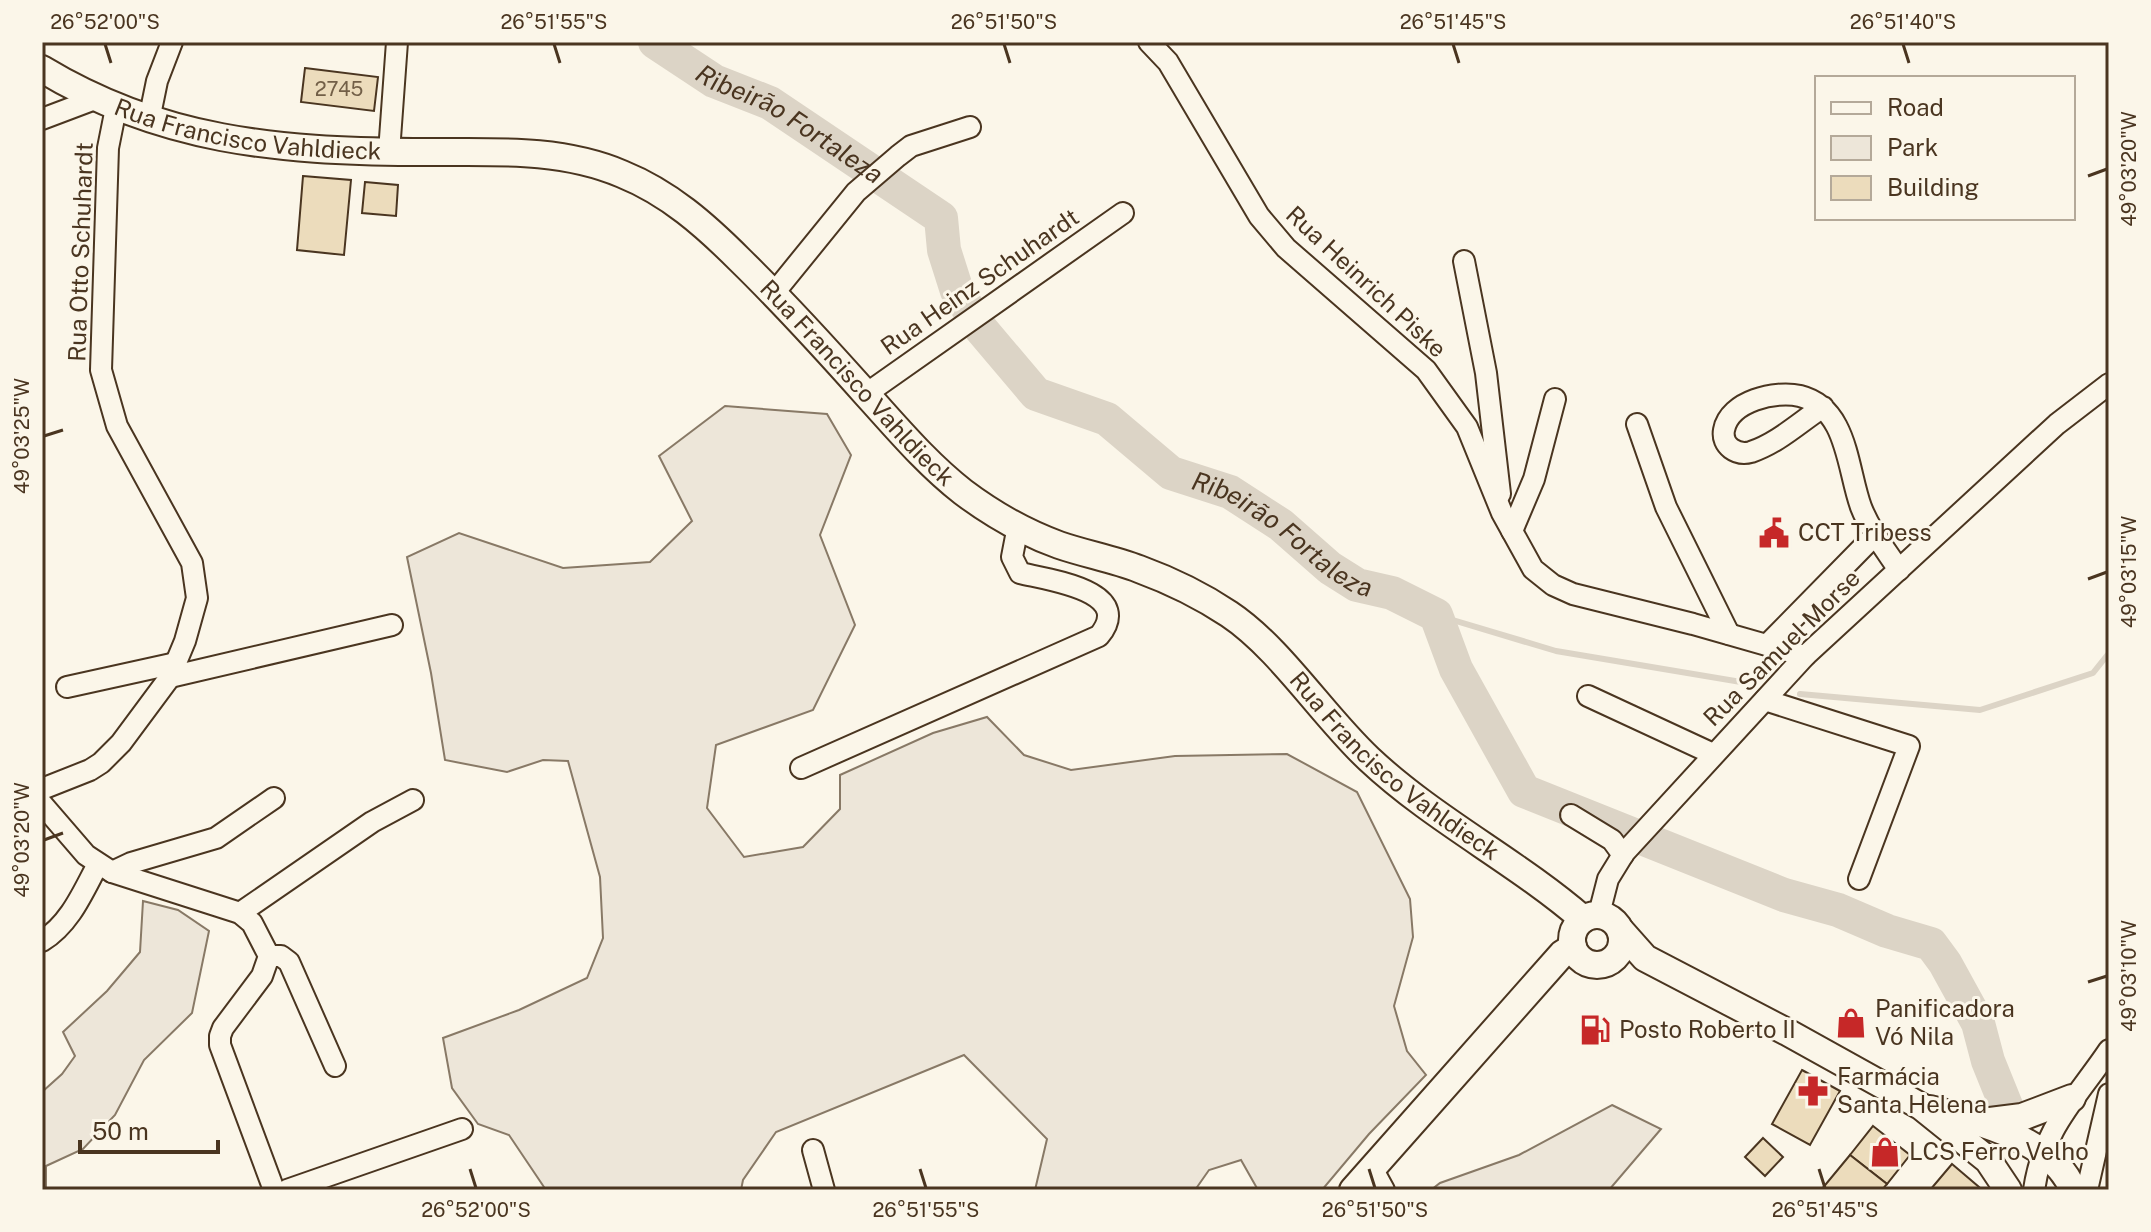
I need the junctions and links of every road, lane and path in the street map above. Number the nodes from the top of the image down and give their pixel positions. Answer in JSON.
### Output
{"nodes":[{"id":1,"x":172,"y":42,"type":"edge"},
{"id":2,"x":397,"y":42,"type":"edge"},
{"id":3,"x":1149,"y":42,"type":"edge"},
{"id":4,"x":42,"y":69,"type":"edge"},
{"id":5,"x":106,"y":104,"type":"junction"},
{"id":6,"x":42,"y":119,"type":"edge"},
{"id":7,"x":149,"y":120,"type":"junction"},
{"id":8,"x":970,"y":127,"type":"dead end"},
{"id":9,"x":389,"y":152,"type":"junction"},
{"id":10,"x":1123,"y":213,"type":"dead end"},
{"id":11,"x":1464,"y":261,"type":"dead end"},
{"id":12,"x":774,"y":293,"type":"junction"},
{"id":13,"x":2109,"y":384,"type":"edge"},
{"id":14,"x":866,"y":394,"type":"junction"},
{"id":15,"x":1555,"y":399,"type":"dead end"},
{"id":16,"x":1823,"y":407,"type":"dead end"},
{"id":17,"x":1637,"y":424,"type":"dead end"},
{"id":18,"x":1502,"y":513,"type":"junction"},
{"id":19,"x":1018,"y":526,"type":"junction"},
{"id":20,"x":1512,"y":531,"type":"junction"},
{"id":21,"x":1875,"y":535,"type":"junction"},
{"id":22,"x":1899,"y":570,"type":"junction"},
{"id":23,"x":392,"y":625,"type":"dead end"},
{"id":24,"x":1729,"y":634,"type":"junction"},
{"id":25,"x":1767,"y":645,"type":"junction"},
{"id":26,"x":1805,"y":656,"type":"junction"},
{"id":27,"x":173,"y":670,"type":"junction"},
{"id":28,"x":67,"y":687,"type":"dead end"},
{"id":29,"x":1588,"y":696,"type":"dead end"},
{"id":30,"x":1765,"y":700,"type":"junction"},
{"id":31,"x":1713,"y":754,"type":"junction"},
{"id":32,"x":801,"y":768,"type":"dead end"},
{"id":33,"x":42,"y":789,"type":"edge"},
{"id":34,"x":274,"y":798,"type":"dead end"},
{"id":35,"x":413,"y":800,"type":"dead end"},
{"id":36,"x":42,"y":804,"type":"edge"},
{"id":37,"x":1571,"y":815,"type":"dead end"},
{"id":38,"x":1623,"y":854,"type":"junction"},
{"id":39,"x":105,"y":868,"type":"junction"},
{"id":40,"x":1859,"y":879,"type":"dead end"},
{"id":41,"x":240,"y":913,"type":"junction"},
{"id":42,"x":1591,"y":916,"type":"junction"},
{"id":43,"x":1621,"y":931,"type":"junction"},
{"id":44,"x":42,"y":941,"type":"edge"},
{"id":45,"x":1580,"y":955,"type":"junction"},
{"id":46,"x":269,"y":956,"type":"junction"},
{"id":47,"x":1645,"y":958,"type":"junction"},
{"id":48,"x":1612,"y":960,"type":"junction"},
{"id":49,"x":2109,"y":1050,"type":"edge"},
{"id":50,"x":335,"y":1066,"type":"dead end"},
{"id":51,"x":2109,"y":1094,"type":"edge"},
{"id":52,"x":2072,"y":1098,"type":"junction"},
{"id":53,"x":1922,"y":1107,"type":"junction"},
{"id":54,"x":1982,"y":1122,"type":"junction"},
{"id":55,"x":462,"y":1129,"type":"dead end"},
{"id":56,"x":813,"y":1150,"type":"dead end"},
{"id":57,"x":2041,"y":1153,"type":"junction"},
{"id":58,"x":1378,"y":1179,"type":"edge"},
{"id":59,"x":274,"y":1190,"type":"edge"},
{"id":60,"x":287,"y":1190,"type":"edge"},
{"id":61,"x":824,"y":1190,"type":"edge"},
{"id":62,"x":1353,"y":1190,"type":"edge"},
{"id":63,"x":2008,"y":1190,"type":"edge"},
{"id":64,"x":2034,"y":1190,"type":"edge"},
{"id":65,"x":2073,"y":1190,"type":"edge"},
{"id":66,"x":2087,"y":1190,"type":"edge"}],
"edges":[{"from":1,"to":7,"type":"street"},
{"from":2,"to":9,"type":"street"},
{"from":3,"to":18,"type":"street","name":"Rua Heinrich Piske"},
{"from":4,"to":5,"type":"main road","name":"Rua Francisco Vahldieck"},
{"from":5,"to":6,"type":"street"},
{"from":5,"to":7,"type":"main road","name":"Rua Francisco Vahldieck"},
{"from":5,"to":27,"type":"street","name":"Rua Otto Schuhardt"},
{"from":7,"to":9,"type":"main road","name":"Rua Francisco Vahldieck"},
{"from":8,"to":12,"type":"street"},
{"from":9,"to":12,"type":"main road","name":"Rua Francisco Vahldieck"},
{"from":10,"to":14,"type":"street","name":"Rua Heinz Schuhardt"},
{"from":11,"to":18,"type":"street"},
{"from":12,"to":14,"type":"main road","name":"Rua Francisco Vahldieck"},
{"from":13,"to":22,"type":"street","name":"Rua Samuel Morse"},
{"from":14,"to":19,"type":"main road","name":"Rua Francisco Vahldieck"},
{"from":15,"to":20,"type":"street"},
{"from":16,"to":21,"type":"street"},
{"from":17,"to":24,"type":"street"},
{"from":18,"to":20,"type":"street","name":"Rua Heinrich Piske"},
{"from":19,"to":32,"type":"street"},
{"from":19,"to":42,"type":"main road","name":"Rua Francisco Vahldieck"},
{"from":20,"to":24,"type":"street","name":"Rua Heinrich Piske"},
{"from":21,"to":22,"type":"street"},
{"from":21,"to":25,"type":"street"},
{"from":22,"to":26,"type":"street","name":"Rua Samuel Morse"},
{"from":23,"to":27,"type":"street"},
{"from":24,"to":25,"type":"street","name":"Rua Heinrich Piske"},
{"from":25,"to":26,"type":"street","name":"Rua Heinrich Piske"},
{"from":26,"to":30,"type":"street","name":"Rua Samuel Morse"},
{"from":27,"to":28,"type":"street"},
{"from":27,"to":33,"type":"street","name":"Rua Otto Schuhardt"},
{"from":29,"to":31,"type":"street"},
{"from":30,"to":31,"type":"street","name":"Rua Samuel Morse"},
{"from":30,"to":40,"type":"street"},
{"from":31,"to":38,"type":"street","name":"Rua Samuel Morse"},
{"from":34,"to":39,"type":"street"},
{"from":35,"to":41,"type":"street"},
{"from":36,"to":39,"type":"street"},
{"from":37,"to":38,"type":"street"},
{"from":38,"to":42,"type":"street","name":"Rua Samuel Morse"},
{"from":39,"to":41,"type":"street"},
{"from":39,"to":44,"type":"street"},
{"from":41,"to":46,"type":"street"},
{"from":42,"to":43,"type":"main road","name":"Rua Francisco Vahldieck"},
{"from":42,"to":45,"type":"main road"},
{"from":43,"to":47,"type":"main road","name":"Rua Francisco Vahldieck"},
{"from":43,"to":48,"type":"main road"},
{"from":45,"to":48,"type":"main road"},
{"from":45,"to":58,"type":"main road"},
{"from":46,"to":50,"type":"street"},
{"from":46,"to":59,"type":"street"},
{"from":47,"to":48,"type":"main road"},
{"from":47,"to":53,"type":"main road","name":"Rua Francisco Vahldieck"},
{"from":49,"to":52,"type":"street"},
{"from":51,"to":66,"type":"street"},
{"from":52,"to":54,"type":"main road"},
{"from":52,"to":57,"type":"street"},
{"from":53,"to":54,"type":"main road","name":"Rua Francisco Vahldieck"},
{"from":53,"to":63,"type":"main road","name":"Rua Francisco Vahldieck"},
{"from":54,"to":57,"type":"main road","name":"Rua Francisco Vahldieck"},
{"from":55,"to":60,"type":"street"},
{"from":56,"to":61,"type":"street"},
{"from":57,"to":64,"type":"street"},
{"from":57,"to":65,"type":"main road","name":"Rua Francisco Vahldieck"},
{"from":58,"to":62,"type":"main road"}]}
